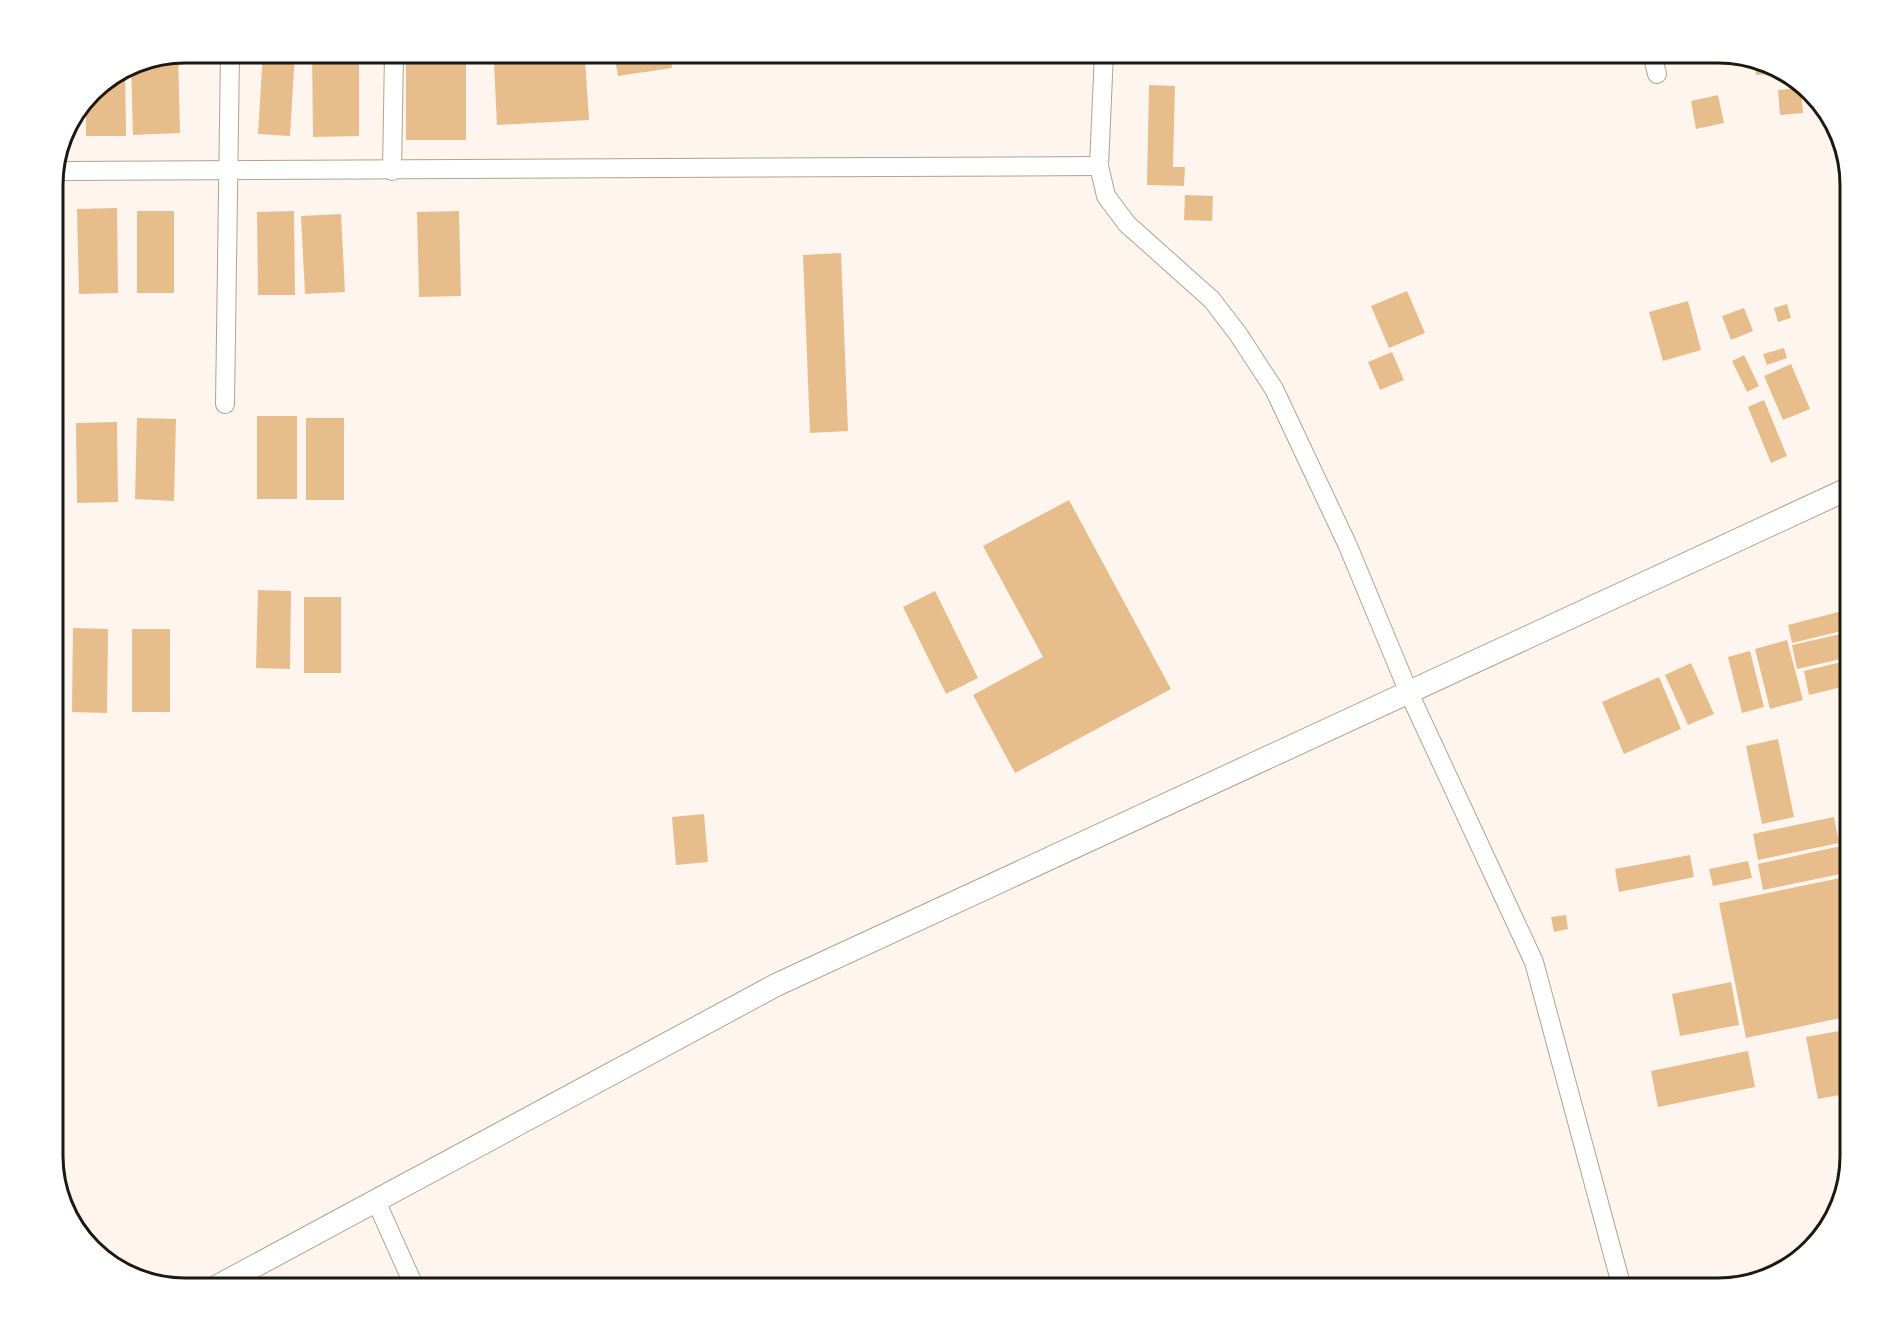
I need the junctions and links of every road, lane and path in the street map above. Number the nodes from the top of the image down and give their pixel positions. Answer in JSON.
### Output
{"nodes":[{"id":1,"x":230,"y":63,"type":"edge"},
{"id":2,"x":394,"y":63,"type":"edge"},
{"id":3,"x":1104,"y":63,"type":"edge"},
{"id":4,"x":1654,"y":63,"type":"edge"},
{"id":5,"x":1657,"y":75,"type":"dead end"},
{"id":6,"x":1099,"y":166,"type":"junction"},
{"id":7,"x":64,"y":171,"type":"edge"},
{"id":8,"x":228,"y":171,"type":"junction"},
{"id":9,"x":392,"y":171,"type":"junction"},
{"id":10,"x":225,"y":404,"type":"dead end"},
{"id":11,"x":1840,"y":493,"type":"edge"},
{"id":12,"x":1409,"y":693,"type":"junction"},
{"id":13,"x":376,"y":1201,"type":"junction"},
{"id":14,"x":233,"y":1278,"type":"edge"},
{"id":15,"x":411,"y":1278,"type":"edge"},
{"id":16,"x":1619,"y":1278,"type":"edge"}],
"edges":[{"from":1,"to":8,"type":"street"},
{"from":2,"to":9,"type":"street"},
{"from":3,"to":6,"type":"street"},
{"from":4,"to":5,"type":"street"},
{"from":6,"to":9,"type":"street"},
{"from":6,"to":12,"type":"street"},
{"from":7,"to":8,"type":"street"},
{"from":8,"to":9,"type":"street"},
{"from":8,"to":10,"type":"street"},
{"from":11,"to":12,"type":"main road"},
{"from":12,"to":13,"type":"main road"},
{"from":12,"to":16,"type":"street"},
{"from":13,"to":14,"type":"main road"},
{"from":13,"to":15,"type":"street"}]}
